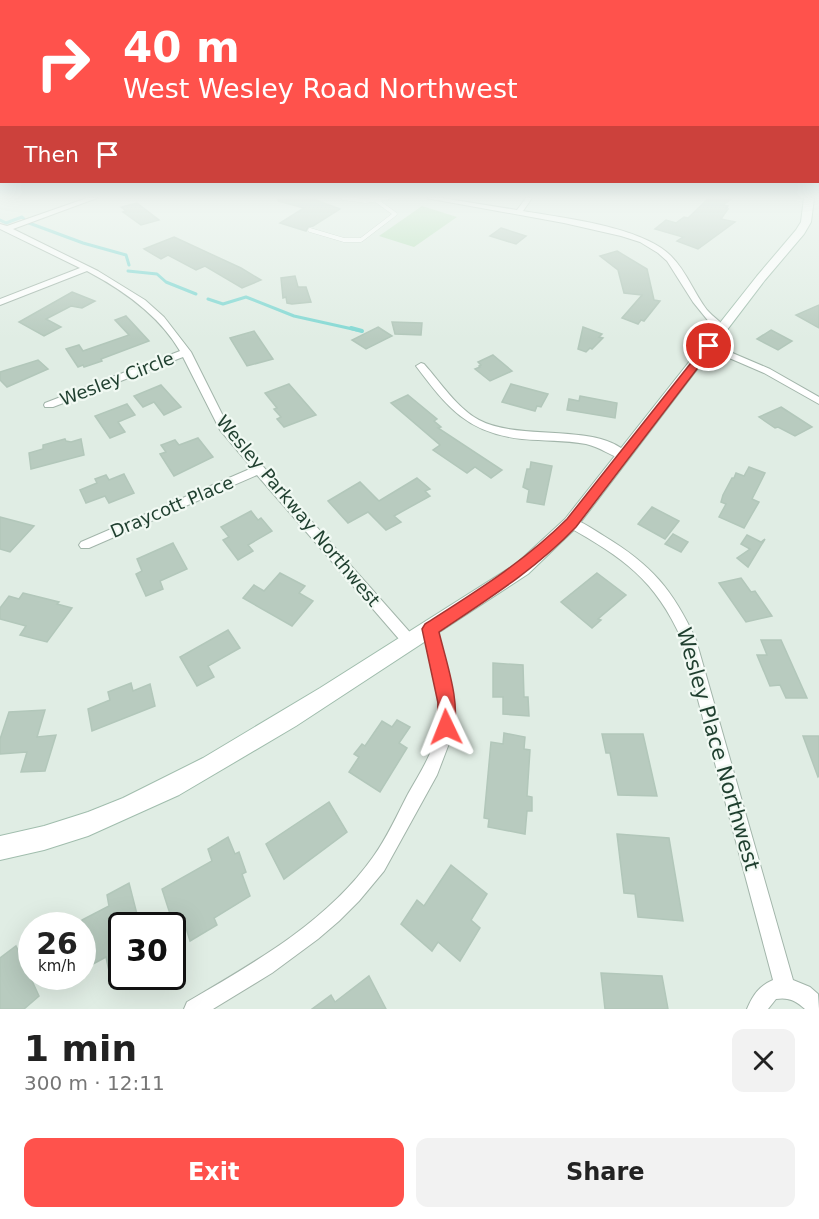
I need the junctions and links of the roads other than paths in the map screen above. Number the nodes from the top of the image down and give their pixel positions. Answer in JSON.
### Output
{"nodes":[{"id":1,"x":39,"y":245,"type":"edge"},
{"id":2,"x":650,"y":245,"type":"edge"},
{"id":3,"x":790,"y":245,"type":"edge"},
{"id":4,"x":86,"y":269,"type":"junction"},
{"id":5,"x":0,"y":302,"type":"edge"},
{"id":6,"x":723,"y":328,"type":"junction"},
{"id":7,"x":709,"y":346,"type":"junction"},
{"id":8,"x":186,"y":352,"type":"junction"},
{"id":9,"x":421,"y":366,"type":"dead end"},
{"id":10,"x":819,"y":401,"type":"edge"},
{"id":11,"x":49,"y":405,"type":"dead end"},
{"id":12,"x":624,"y":456,"type":"junction"},
{"id":13,"x":260,"y":469,"type":"junction"},
{"id":14,"x":572,"y":523,"type":"junction"},
{"id":15,"x":85,"y":545,"type":"dead end"},
{"id":16,"x":430,"y":629,"type":"junction"},
{"id":17,"x":410,"y":642,"type":"junction"},
{"id":18,"x":0,"y":848,"type":"edge"},
{"id":19,"x":785,"y":987,"type":"junction"},
{"id":20,"x":194,"y":1009,"type":"edge"},
{"id":21,"x":757,"y":1009,"type":"edge"},
{"id":22,"x":818,"y":1009,"type":"edge"}],
"edges":[{"from":1,"to":4,"type":"street","name":"Wesley Parkway Northwest"},
{"from":2,"to":6,"type":"street"},
{"from":3,"to":6,"type":"street"},
{"from":4,"to":5,"type":"street"},
{"from":4,"to":8,"type":"street","name":"Wesley Parkway Northwest"},
{"from":6,"to":7,"type":"street"},
{"from":7,"to":10,"type":"street"},
{"from":7,"to":12,"type":"street"},
{"from":8,"to":11,"type":"street","name":"Wesley Circle"},
{"from":8,"to":13,"type":"street","name":"Wesley Parkway Northwest"},
{"from":9,"to":12,"type":"street"},
{"from":12,"to":14,"type":"street"},
{"from":13,"to":15,"type":"street","name":"Draycott Place"},
{"from":13,"to":17,"type":"street","name":"Wesley Parkway Northwest"},
{"from":14,"to":16,"type":"street"},
{"from":14,"to":19,"type":"street","name":"Wesley Place Northwest"},
{"from":16,"to":17,"type":"street"},
{"from":16,"to":20,"type":"street"},
{"from":17,"to":18,"type":"street"},
{"from":19,"to":21,"type":"street"},
{"from":19,"to":22,"type":"street"}]}
